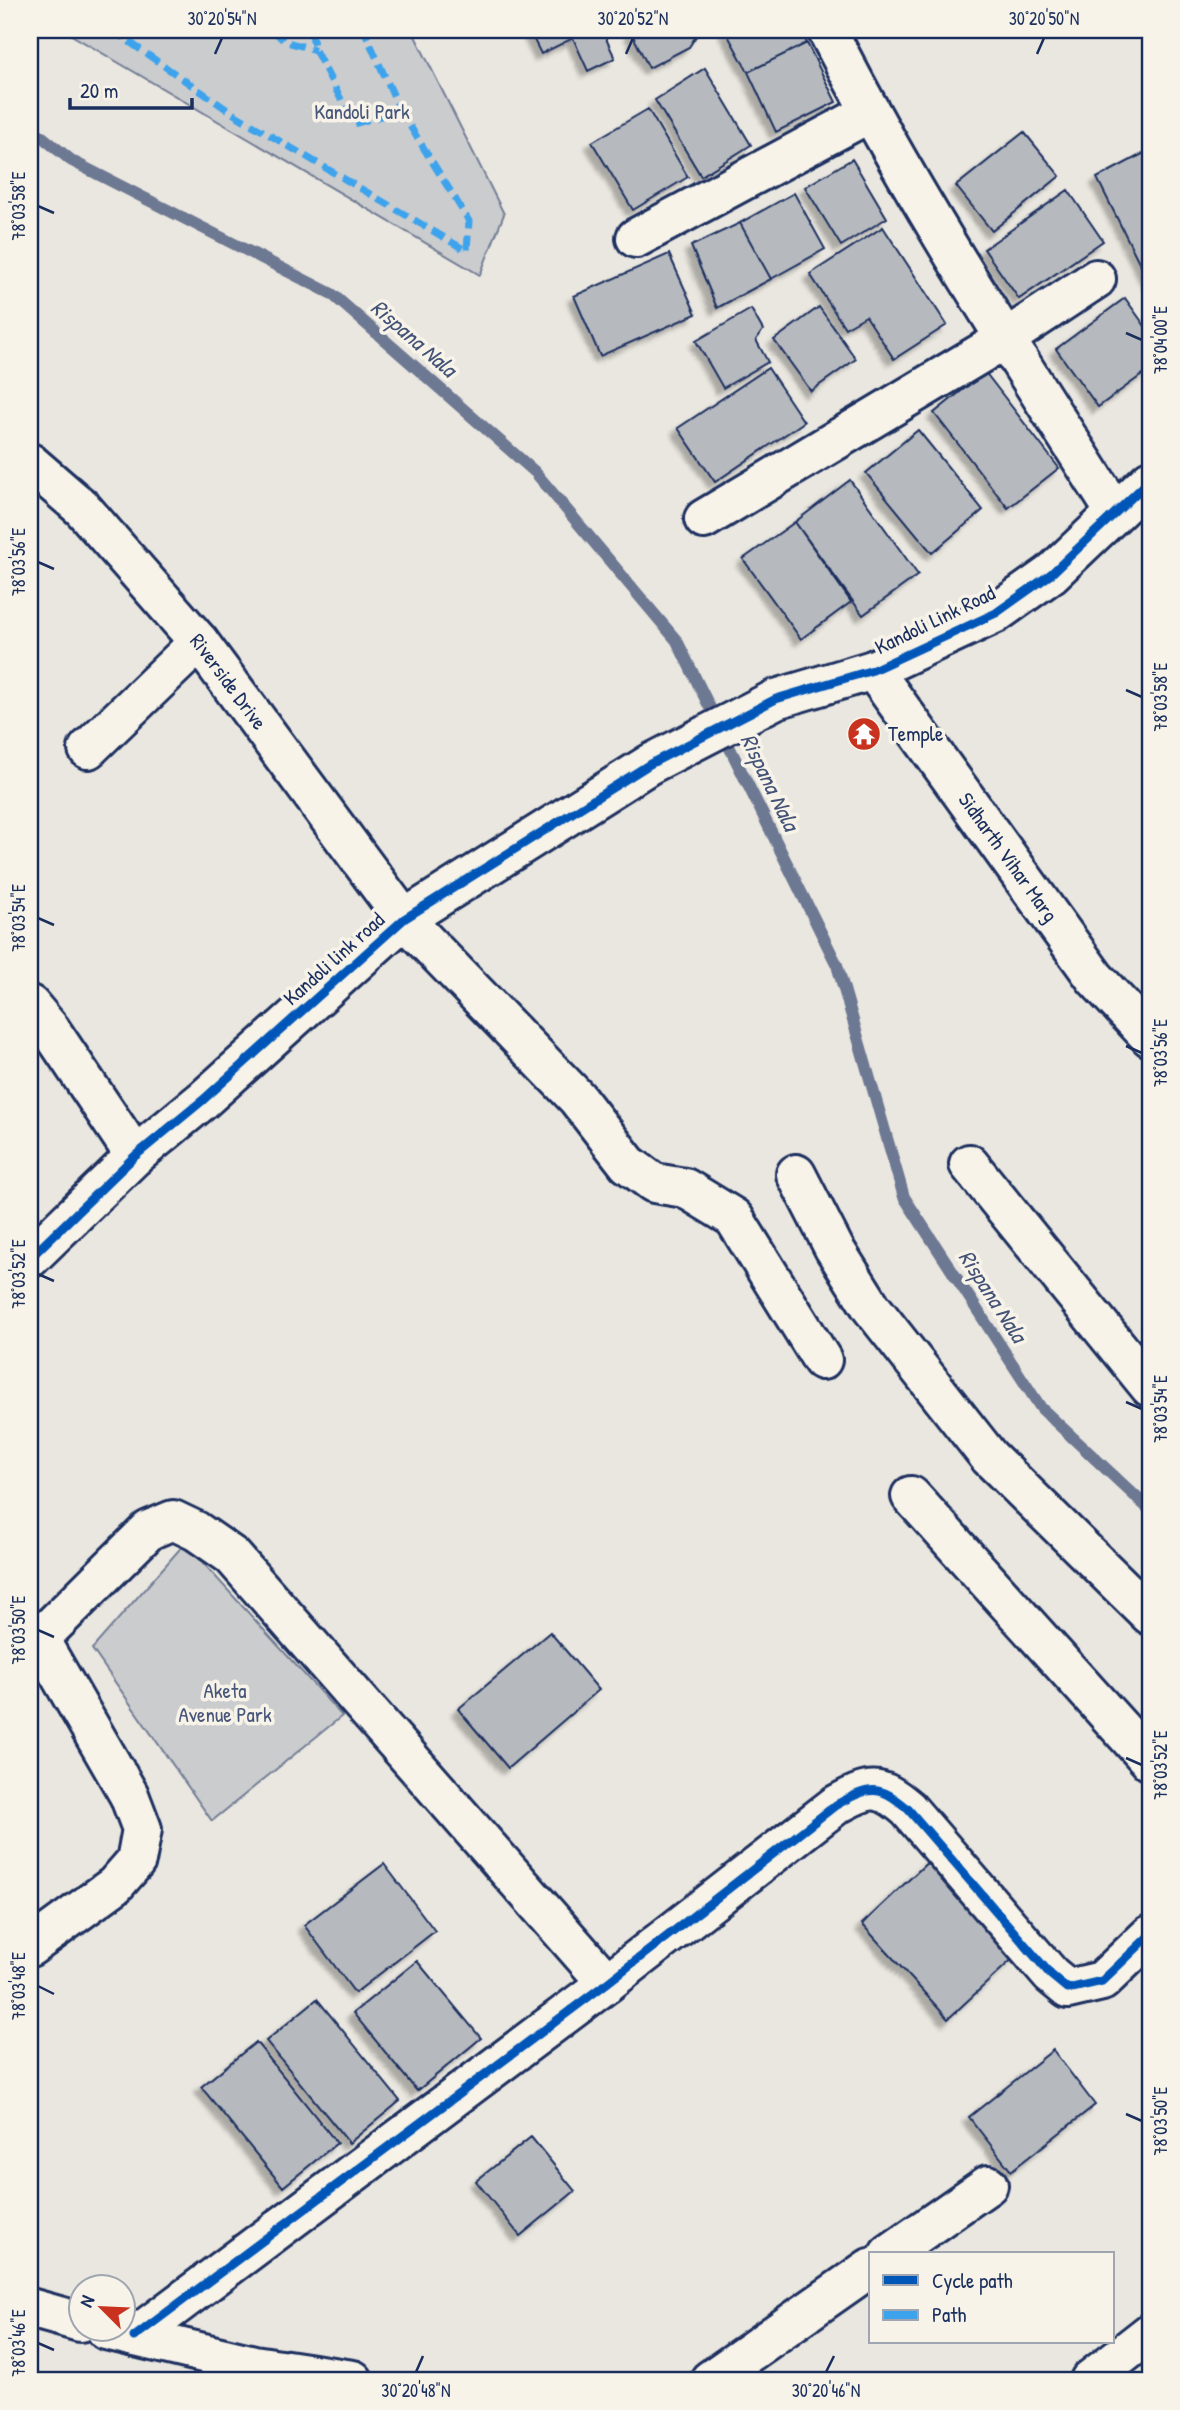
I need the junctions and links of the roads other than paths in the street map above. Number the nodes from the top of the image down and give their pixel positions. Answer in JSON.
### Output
{"nodes":[{"id":1,"x":827,"y":30,"type":"edge"},
{"id":2,"x":869,"y":113,"type":"junction"},
{"id":3,"x":636,"y":238,"type":"dead end"},
{"id":4,"x":1097,"y":279,"type":"dead end"},
{"id":5,"x":1005,"y":339,"type":"junction"},
{"id":6,"x":30,"y":463,"type":"edge"},
{"id":7,"x":1150,"y":480,"type":"edge"},
{"id":8,"x":1115,"y":512,"type":"junction"},
{"id":9,"x":705,"y":519,"type":"dead end"},
{"id":10,"x":199,"y":642,"type":"junction"},
{"id":11,"x":873,"y":670,"type":"junction"},
{"id":12,"x":776,"y":699,"type":"joint"},
{"id":13,"x":88,"y":749,"type":"dead end"},
{"id":14,"x":404,"y":919,"type":"junction"},
{"id":15,"x":30,"y":1005,"type":"edge"},
{"id":16,"x":1150,"y":1037,"type":"edge"},
{"id":17,"x":135,"y":1156,"type":"junction"},
{"id":18,"x":969,"y":1164,"type":"dead end"},
{"id":19,"x":796,"y":1174,"type":"dead end"},
{"id":20,"x":30,"y":1258,"type":"edge"},
{"id":21,"x":822,"y":1360,"type":"dead end"},
{"id":22,"x":1150,"y":1387,"type":"edge"},
{"id":23,"x":911,"y":1496,"type":"dead end"},
{"id":24,"x":1150,"y":1615,"type":"edge"},
{"id":25,"x":35,"y":1634,"type":"edge"},
{"id":26,"x":1150,"y":1761,"type":"edge"},
{"id":27,"x":1150,"y":1935,"type":"edge"},
{"id":28,"x":30,"y":1947,"type":"edge"},
{"id":29,"x":607,"y":1983,"type":"junction"},
{"id":30,"x":988,"y":2185,"type":"dead end"},
{"id":31,"x":892,"y":2252,"type":"edge"},
{"id":32,"x":869,"y":2269,"type":"edge"},
{"id":33,"x":30,"y":2308,"type":"edge"},
{"id":34,"x":66,"y":2318,"type":"edge"},
{"id":35,"x":136,"y":2322,"type":"edge"},
{"id":36,"x":1150,"y":2333,"type":"edge"},
{"id":37,"x":136,"y":2337,"type":"edge"},
{"id":38,"x":353,"y":2380,"type":"edge"},
{"id":39,"x":710,"y":2380,"type":"edge"},
{"id":40,"x":1090,"y":2380,"type":"edge"}],
"edges":[{"from":1,"to":2,"type":"street"},
{"from":2,"to":3,"type":"street"},
{"from":2,"to":5,"type":"street"},
{"from":4,"to":5,"type":"street"},
{"from":5,"to":8,"type":"street"},
{"from":5,"to":9,"type":"street"},
{"from":6,"to":10,"type":"street","name":"Riverside Drive"},
{"from":7,"to":8,"type":"street","name":"Kandoli Link Road"},
{"from":8,"to":11,"type":"street","name":"Kandoli Link Road"},
{"from":10,"to":13,"type":"street"},
{"from":10,"to":14,"type":"street","name":"Riverside Drive"},
{"from":11,"to":12,"type":"street","name":"Kandoli Link Road"},
{"from":11,"to":16,"type":"street","name":"Sidharth Vihar Marg"},
{"from":12,"to":14,"type":"street","name":"Kandoli link road"},
{"from":14,"to":17,"type":"street","name":"Kandoli link road"},
{"from":14,"to":21,"type":"street","name":"Riverside Drive"},
{"from":15,"to":17,"type":"street"},
{"from":17,"to":20,"type":"street","name":"Kandoli link road"},
{"from":18,"to":22,"type":"street"},
{"from":19,"to":24,"type":"street"},
{"from":23,"to":26,"type":"street"},
{"from":25,"to":28,"type":"street"},
{"from":25,"to":29,"type":"street"},
{"from":27,"to":29,"type":"street"},
{"from":29,"to":35,"type":"street"},
{"from":30,"to":31,"type":"street"},
{"from":32,"to":39,"type":"street"},
{"from":33,"to":34,"type":"street"},
{"from":36,"to":40,"type":"street"},
{"from":37,"to":38,"type":"street"}]}
